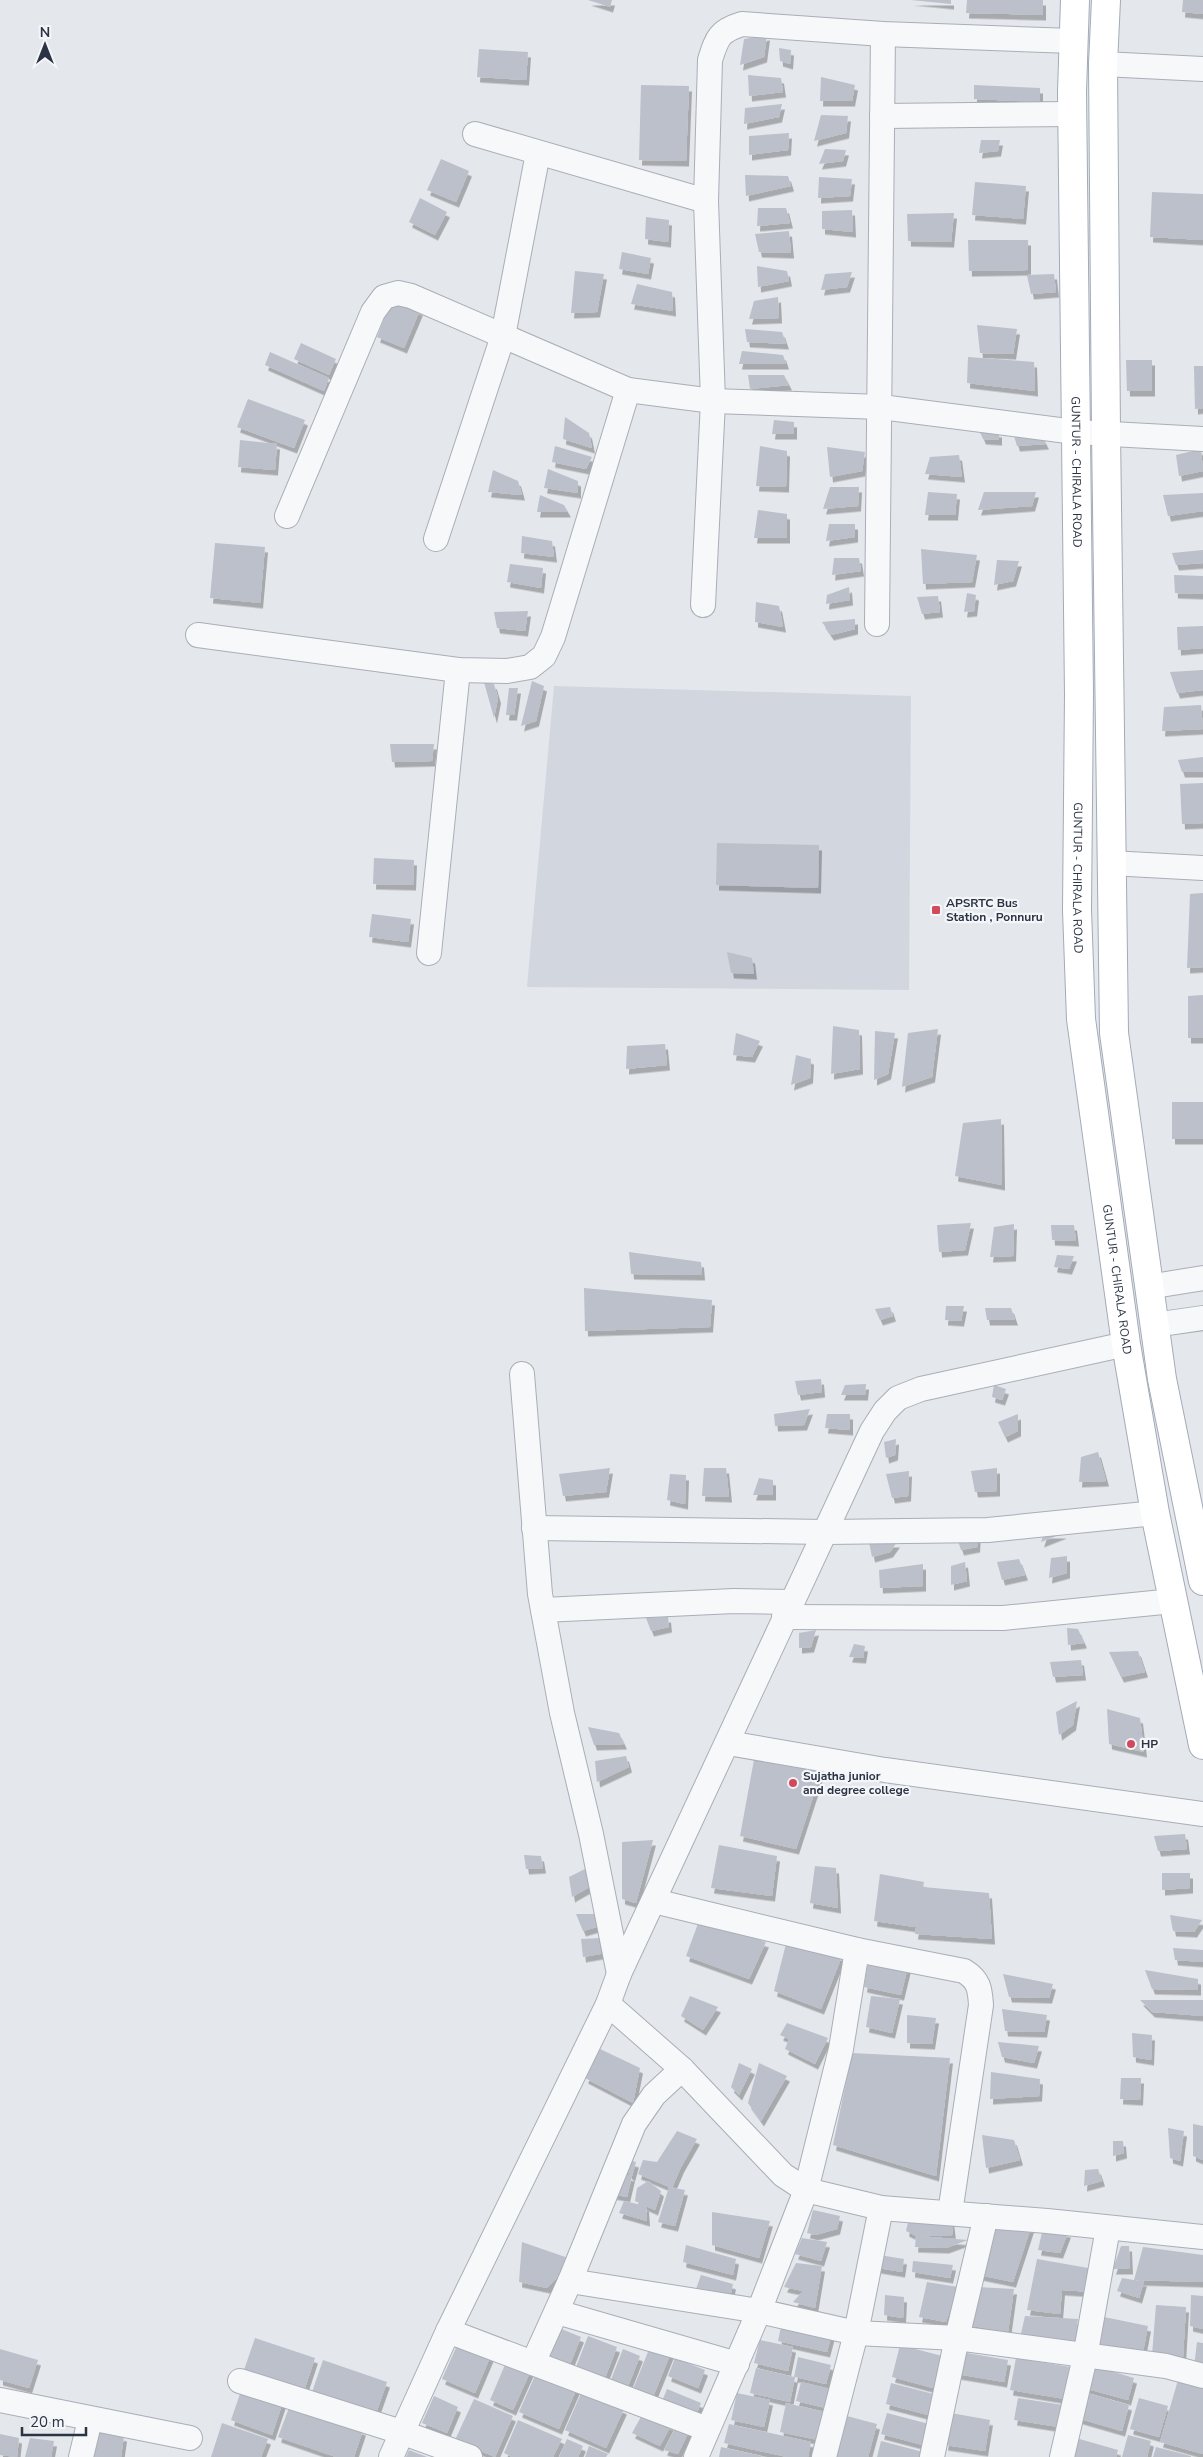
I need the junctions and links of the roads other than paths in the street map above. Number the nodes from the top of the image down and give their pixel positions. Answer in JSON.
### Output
{"nodes":[{"id":1,"x":1075,"y":0,"type":"edge"},
{"id":2,"x":1106,"y":0,"type":"edge"},
{"id":3,"x":883,"y":34,"type":"junction"},
{"id":4,"x":1073,"y":41,"type":"junction"},
{"id":5,"x":1103,"y":64,"type":"junction"},
{"id":6,"x":1203,"y":69,"type":"edge"},
{"id":7,"x":1073,"y":114,"type":"junction"},
{"id":8,"x":882,"y":116,"type":"junction"},
{"id":9,"x":475,"y":134,"type":"dead end"},
{"id":10,"x":538,"y":153,"type":"junction"},
{"id":11,"x":706,"y":201,"type":"junction"},
{"id":12,"x":503,"y":336,"type":"junction"},
{"id":13,"x":628,"y":390,"type":"junction"},
{"id":14,"x":713,"y":402,"type":"junction"},
{"id":15,"x":881,"y":408,"type":"junction"},
{"id":16,"x":1075,"y":432,"type":"junction"},
{"id":17,"x":1106,"y":432,"type":"junction"},
{"id":18,"x":1203,"y":439,"type":"edge"},
{"id":19,"x":287,"y":516,"type":"dead end"},
{"id":20,"x":436,"y":539,"type":"dead end"},
{"id":21,"x":703,"y":605,"type":"dead end"},
{"id":22,"x":877,"y":624,"type":"dead end"},
{"id":23,"x":198,"y":635,"type":"dead end"},
{"id":24,"x":458,"y":670,"type":"junction"},
{"id":25,"x":1110,"y":863,"type":"junction"},
{"id":26,"x":1203,"y":868,"type":"edge"},
{"id":27,"x":429,"y":953,"type":"dead end"},
{"id":28,"x":1203,"y":1278,"type":"edge"},
{"id":29,"x":1148,"y":1287,"type":"junction"},
{"id":30,"x":1203,"y":1318,"type":"edge"},
{"id":31,"x":1154,"y":1325,"type":"junction"},
{"id":32,"x":1126,"y":1344,"type":"junction"},
{"id":33,"x":522,"y":1374,"type":"dead end"},
{"id":34,"x":1155,"y":1513,"type":"junction"},
{"id":35,"x":534,"y":1528,"type":"junction"},
{"id":36,"x":826,"y":1532,"type":"junction"},
{"id":37,"x":1203,"y":1580,"type":"edge"},
{"id":38,"x":1173,"y":1601,"type":"junction"},
{"id":39,"x":543,"y":1610,"type":"junction"},
{"id":40,"x":787,"y":1610,"type":"junction"},
{"id":41,"x":728,"y":1742,"type":"junction"},
{"id":42,"x":1203,"y":1745,"type":"edge"},
{"id":43,"x":1203,"y":1814,"type":"edge"},
{"id":44,"x":654,"y":1901,"type":"junction"},
{"id":45,"x":857,"y":1950,"type":"junction"},
{"id":46,"x":619,"y":1974,"type":"junction"},
{"id":47,"x":608,"y":2004,"type":"junction"},
{"id":48,"x":682,"y":2069,"type":"junction"},
{"id":49,"x":806,"y":2190,"type":"junction"},
{"id":50,"x":881,"y":2208,"type":"junction"},
{"id":51,"x":950,"y":2213,"type":"junction"},
{"id":52,"x":986,"y":2216,"type":"junction"},
{"id":53,"x":1108,"y":2228,"type":"junction"},
{"id":54,"x":1203,"y":2237,"type":"edge"},
{"id":55,"x":570,"y":2281,"type":"junction"},
{"id":56,"x":759,"y":2311,"type":"junction"},
{"id":57,"x":557,"y":2312,"type":"junction"},
{"id":58,"x":448,"y":2331,"type":"junction"},
{"id":59,"x":856,"y":2333,"type":"junction"},
{"id":60,"x":957,"y":2338,"type":"junction"},
{"id":61,"x":1085,"y":2357,"type":"junction"},
{"id":62,"x":533,"y":2363,"type":"junction"},
{"id":63,"x":737,"y":2364,"type":"junction"},
{"id":64,"x":1203,"y":2376,"type":"edge"},
{"id":65,"x":240,"y":2381,"type":"dead end"},
{"id":66,"x":0,"y":2400,"type":"edge"},
{"id":67,"x":90,"y":2420,"type":"junction"},
{"id":68,"x":707,"y":2429,"type":"junction"},
{"id":69,"x":401,"y":2432,"type":"junction"},
{"id":70,"x":190,"y":2438,"type":"dead end"},
{"id":71,"x":81,"y":2457,"type":"edge"},
{"id":72,"x":391,"y":2457,"type":"edge"},
{"id":73,"x":470,"y":2457,"type":"edge"},
{"id":74,"x":696,"y":2457,"type":"edge"},
{"id":75,"x":824,"y":2457,"type":"edge"},
{"id":76,"x":932,"y":2457,"type":"edge"},
{"id":77,"x":1062,"y":2457,"type":"edge"}],
"edges":[{"from":1,"to":4,"type":"main road","name":"GUNTUR - CHIRALA ROAD"},
{"from":2,"to":5,"type":"main road"},
{"from":3,"to":4,"type":"street"},
{"from":3,"to":8,"type":"street"},
{"from":3,"to":11,"type":"street"},
{"from":4,"to":7,"type":"main road","name":"GUNTUR - CHIRALA ROAD"},
{"from":5,"to":6,"type":"street"},
{"from":5,"to":17,"type":"main road"},
{"from":7,"to":8,"type":"street"},
{"from":7,"to":16,"type":"main road","name":"GUNTUR - CHIRALA ROAD"},
{"from":8,"to":15,"type":"street"},
{"from":9,"to":10,"type":"street"},
{"from":10,"to":11,"type":"street"},
{"from":10,"to":12,"type":"street"},
{"from":11,"to":14,"type":"street"},
{"from":12,"to":13,"type":"street"},
{"from":12,"to":19,"type":"street"},
{"from":12,"to":20,"type":"street"},
{"from":13,"to":14,"type":"street"},
{"from":13,"to":24,"type":"street"},
{"from":14,"to":15,"type":"street"},
{"from":14,"to":21,"type":"street"},
{"from":15,"to":16,"type":"street"},
{"from":15,"to":22,"type":"street"},
{"from":16,"to":17,"type":"street"},
{"from":16,"to":32,"type":"main road","name":"GUNTUR - CHIRALA ROAD"},
{"from":17,"to":18,"type":"street"},
{"from":17,"to":25,"type":"main road"},
{"from":23,"to":24,"type":"street"},
{"from":24,"to":27,"type":"street"},
{"from":25,"to":26,"type":"street"},
{"from":25,"to":29,"type":"main road"},
{"from":28,"to":29,"type":"street"},
{"from":29,"to":31,"type":"main road"},
{"from":30,"to":31,"type":"street"},
{"from":31,"to":37,"type":"main road"},
{"from":32,"to":34,"type":"main road","name":"GUNTUR - CHIRALA ROAD"},
{"from":32,"to":36,"type":"street"},
{"from":33,"to":35,"type":"street"},
{"from":34,"to":36,"type":"street"},
{"from":34,"to":38,"type":"main road","name":"GUNTUR - CHIRALA ROAD"},
{"from":35,"to":36,"type":"street"},
{"from":35,"to":39,"type":"street"},
{"from":36,"to":40,"type":"street"},
{"from":38,"to":40,"type":"street"},
{"from":38,"to":42,"type":"main road","name":"GUNTUR - CHIRALA ROAD"},
{"from":39,"to":40,"type":"street"},
{"from":39,"to":46,"type":"street"},
{"from":40,"to":41,"type":"street"},
{"from":41,"to":43,"type":"street"},
{"from":41,"to":44,"type":"street"},
{"from":44,"to":45,"type":"street"},
{"from":44,"to":46,"type":"street"},
{"from":45,"to":49,"type":"street"},
{"from":45,"to":51,"type":"street"},
{"from":46,"to":47,"type":"street"},
{"from":47,"to":48,"type":"street"},
{"from":47,"to":58,"type":"street"},
{"from":48,"to":49,"type":"street"},
{"from":48,"to":55,"type":"street"},
{"from":49,"to":50,"type":"street"},
{"from":49,"to":56,"type":"street"},
{"from":50,"to":51,"type":"street"},
{"from":50,"to":59,"type":"street"},
{"from":51,"to":52,"type":"street"},
{"from":52,"to":53,"type":"street"},
{"from":52,"to":60,"type":"street"},
{"from":53,"to":54,"type":"street"},
{"from":53,"to":61,"type":"street"},
{"from":55,"to":56,"type":"street"},
{"from":55,"to":57,"type":"street"},
{"from":56,"to":59,"type":"street"},
{"from":56,"to":63,"type":"street"},
{"from":57,"to":62,"type":"street"},
{"from":57,"to":63,"type":"street"},
{"from":58,"to":62,"type":"street"},
{"from":58,"to":69,"type":"street"},
{"from":59,"to":60,"type":"street"},
{"from":59,"to":75,"type":"street"},
{"from":60,"to":61,"type":"street"},
{"from":60,"to":76,"type":"street"},
{"from":61,"to":64,"type":"street"},
{"from":61,"to":77,"type":"street"},
{"from":62,"to":68,"type":"street"},
{"from":63,"to":68,"type":"street"},
{"from":65,"to":69,"type":"street"},
{"from":66,"to":67,"type":"street"},
{"from":67,"to":70,"type":"street"},
{"from":67,"to":71,"type":"street"},
{"from":68,"to":74,"type":"street"},
{"from":69,"to":72,"type":"street"},
{"from":69,"to":73,"type":"street"}]}
